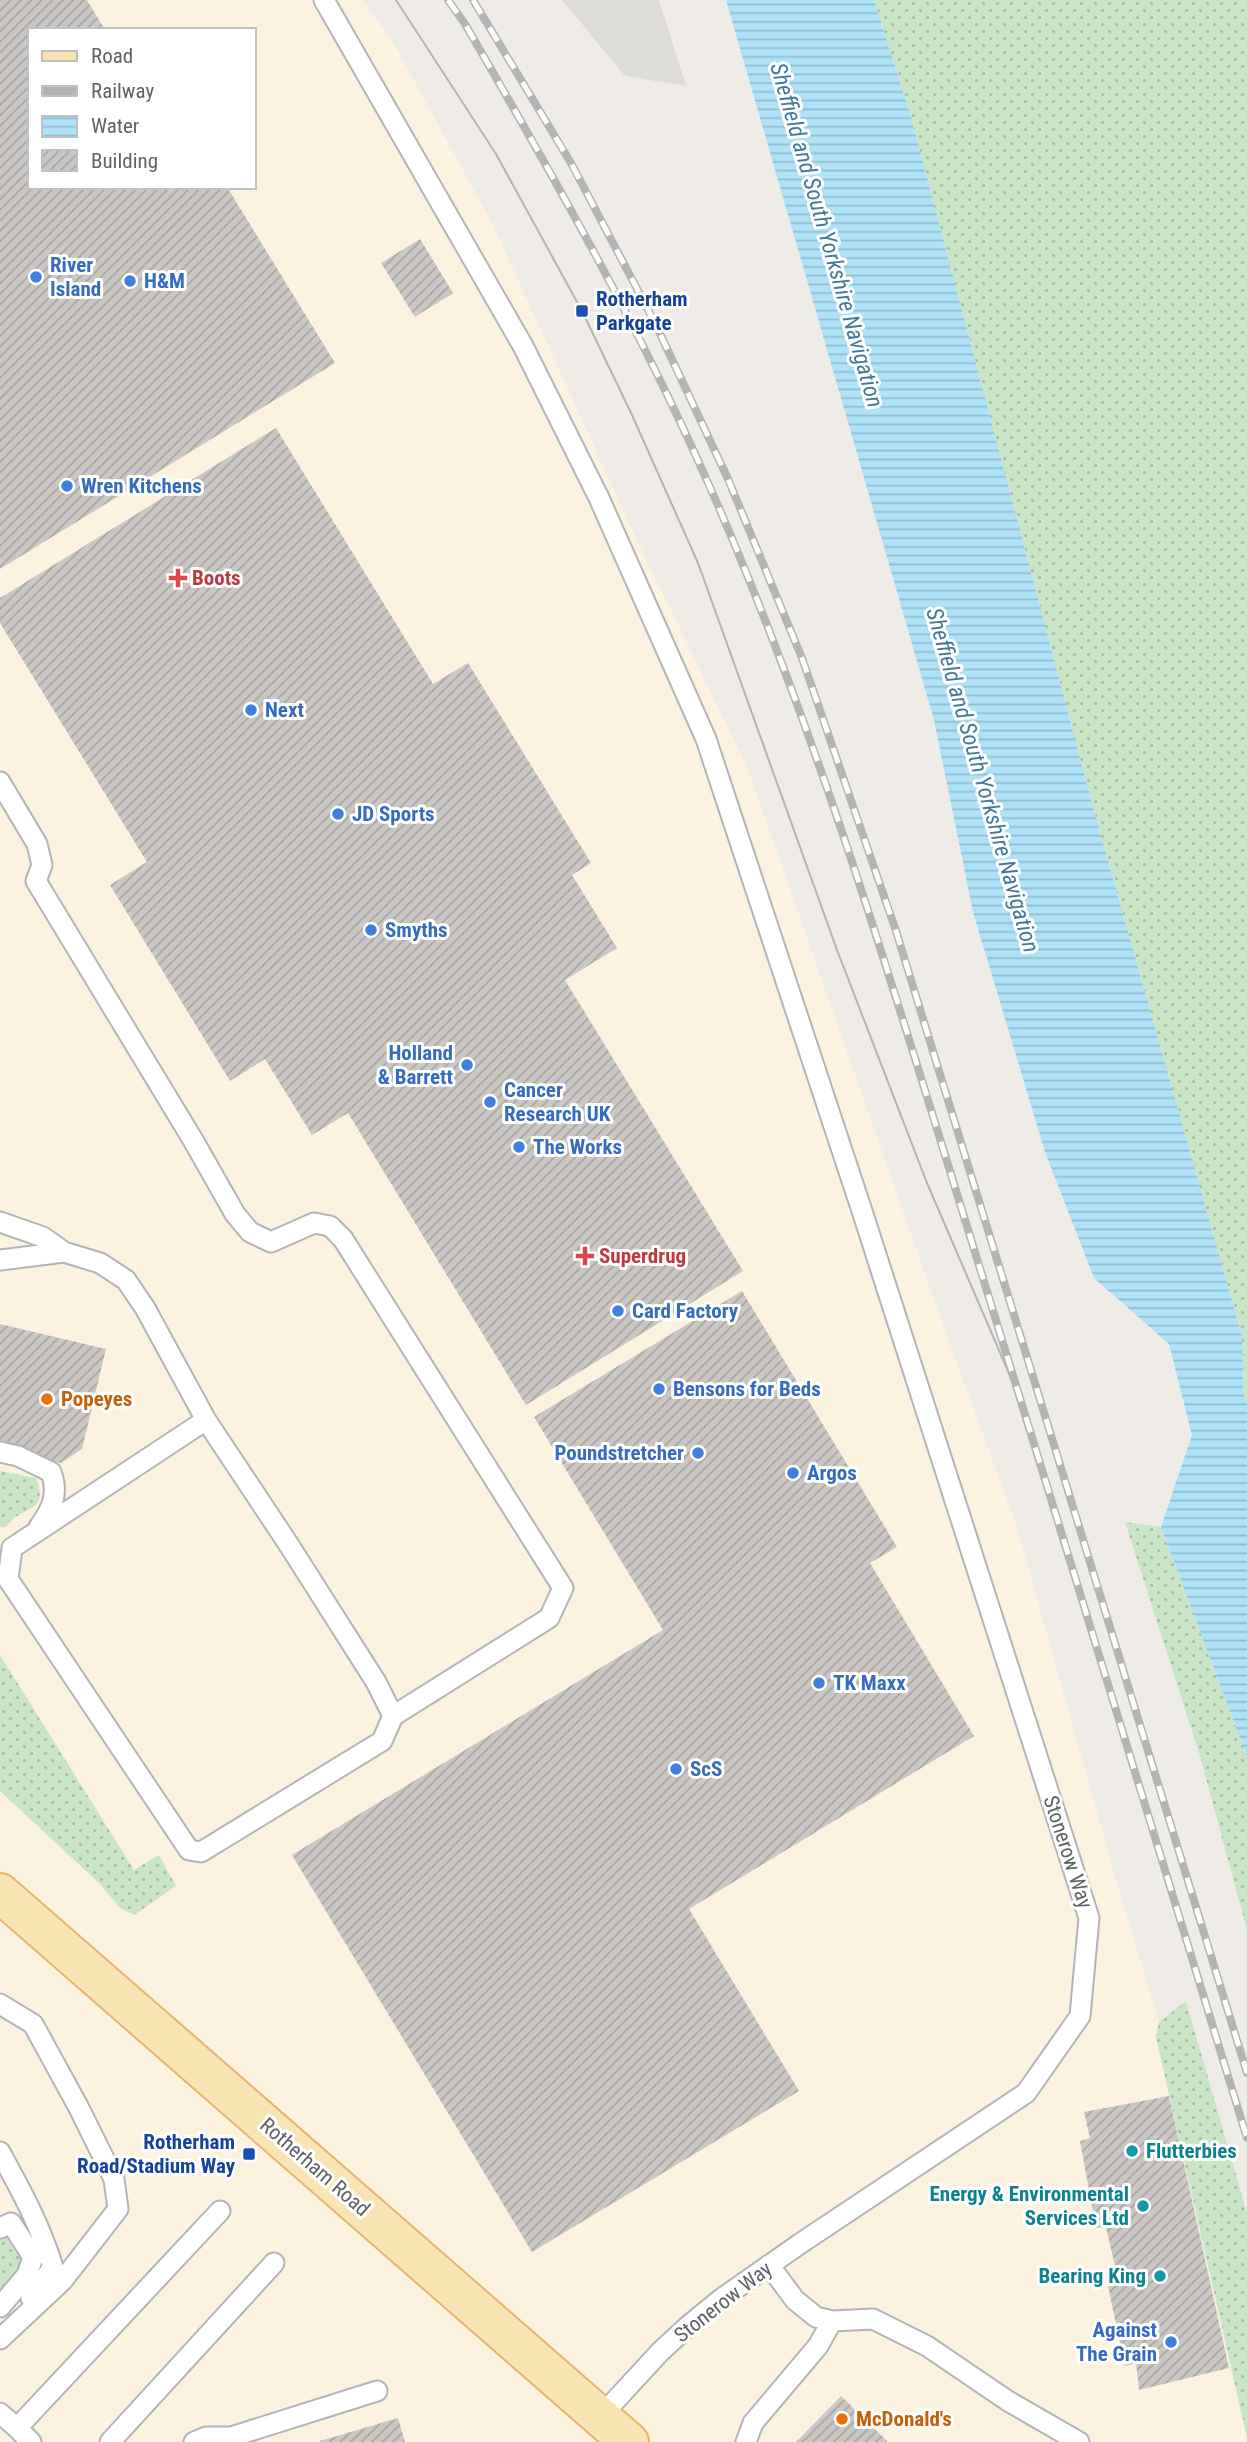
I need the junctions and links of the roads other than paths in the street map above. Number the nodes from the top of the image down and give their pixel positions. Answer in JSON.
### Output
{"nodes":[{"id":1,"x":324,"y":0,"type":"edge"},
{"id":2,"x":0,"y":782,"type":"edge"},
{"id":3,"x":0,"y":1222,"type":"edge"},
{"id":4,"x":64,"y":1252,"type":"junction"},
{"id":5,"x":0,"y":1260,"type":"edge"},
{"id":6,"x":206,"y":1420,"type":"junction"},
{"id":7,"x":0,"y":1452,"type":"edge"},
{"id":8,"x":34,"y":1534,"type":"junction"},
{"id":9,"x":393,"y":1716,"type":"junction"},
{"id":10,"x":0,"y":1893,"type":"edge"},
{"id":11,"x":0,"y":2004,"type":"edge"},
{"id":12,"x":0,"y":2152,"type":"edge"},
{"id":13,"x":220,"y":2211,"type":"dead end"},
{"id":14,"x":0,"y":2228,"type":"edge"},
{"id":15,"x":274,"y":2263,"type":"dead end"},
{"id":16,"x":769,"y":2265,"type":"junction"},
{"id":17,"x":0,"y":2307,"type":"edge"},
{"id":18,"x":832,"y":2320,"type":"junction"},
{"id":19,"x":0,"y":2338,"type":"edge"},
{"id":20,"x":377,"y":2390,"type":"dead end"},
{"id":21,"x":0,"y":2413,"type":"edge"},
{"id":22,"x":601,"y":2416,"type":"junction"},
{"id":23,"x":17,"y":2428,"type":"junction"},
{"id":24,"x":31,"y":2442,"type":"edge"},
{"id":25,"x":110,"y":2442,"type":"edge"},
{"id":26,"x":194,"y":2442,"type":"edge"},
{"id":27,"x":629,"y":2442,"type":"edge"},
{"id":28,"x":746,"y":2442,"type":"edge"},
{"id":29,"x":1079,"y":2442,"type":"edge"}],
"edges":[{"from":1,"to":16,"type":"lane","name":"Stonerow Way"},
{"from":2,"to":9,"type":"lane"},
{"from":3,"to":4,"type":"lane"},
{"from":4,"to":5,"type":"lane"},
{"from":4,"to":6,"type":"lane"},
{"from":6,"to":8,"type":"lane"},
{"from":6,"to":9,"type":"lane"},
{"from":7,"to":8,"type":"lane"},
{"from":8,"to":9,"type":"lane"},
{"from":10,"to":22,"type":"main road","name":"Rotherham Road"},
{"from":11,"to":19,"type":"lane"},
{"from":12,"to":19,"type":"lane"},
{"from":13,"to":23,"type":"lane"},
{"from":14,"to":17,"type":"lane"},
{"from":15,"to":25,"type":"lane"},
{"from":16,"to":18,"type":"lane"},
{"from":16,"to":22,"type":"lane","name":"Stonerow Way"},
{"from":18,"to":28,"type":"lane"},
{"from":18,"to":29,"type":"lane"},
{"from":20,"to":26,"type":"lane"},
{"from":21,"to":23,"type":"lane"},
{"from":22,"to":27,"type":"main road","name":"Rotherham Road"},
{"from":23,"to":24,"type":"lane"}]}
